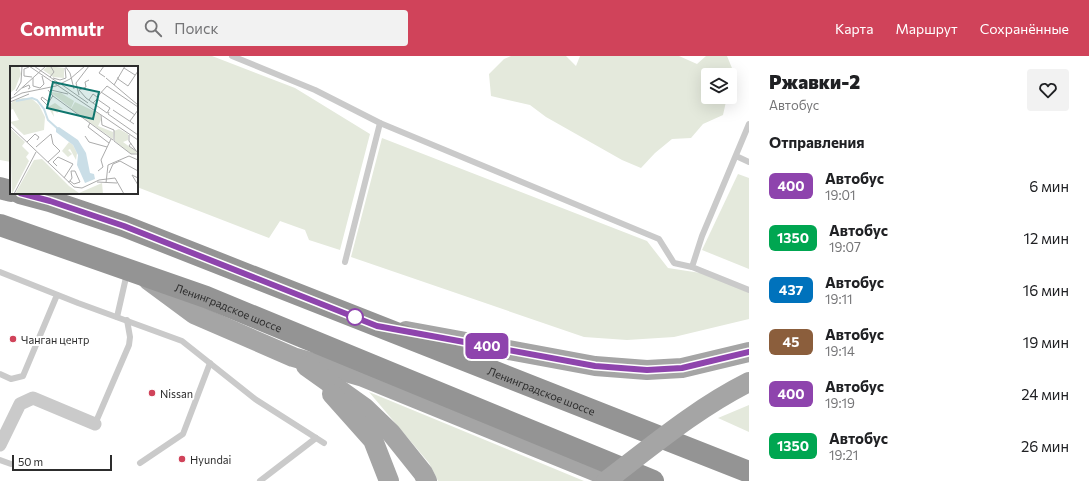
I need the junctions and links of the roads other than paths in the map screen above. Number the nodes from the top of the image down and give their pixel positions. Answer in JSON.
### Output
{"nodes":[{"id":1,"x":232,"y":56,"type":"edge"},
{"id":2,"x":380,"y":123,"type":"junction"},
{"id":3,"x":749,"y":124,"type":"edge"},
{"id":4,"x":736,"y":156,"type":"junction"},
{"id":5,"x":749,"y":162,"type":"edge"},
{"id":6,"x":0,"y":188,"type":"edge"},
{"id":7,"x":10,"y":191,"type":"edge"},
{"id":8,"x":25,"y":194,"type":"edge"},
{"id":9,"x":41,"y":197,"type":"edge"},
{"id":10,"x":0,"y":225,"type":"edge"},
{"id":11,"x":345,"y":262,"type":"dead end"},
{"id":12,"x":692,"y":267,"type":"junction"},
{"id":13,"x":0,"y":272,"type":"edge"},
{"id":14,"x":135,"y":273,"type":"junction"},
{"id":15,"x":749,"y":290,"type":"edge"},
{"id":16,"x":57,"y":295,"type":"junction"},
{"id":17,"x":117,"y":317,"type":"junction"},
{"id":18,"x":127,"y":320,"type":"junction"},
{"id":19,"x":377,"y":326,"type":"junction"},
{"id":20,"x":749,"y":352,"type":"edge"},
{"id":21,"x":293,"y":356,"type":"junction"},
{"id":22,"x":210,"y":363,"type":"junction"},
{"id":23,"x":0,"y":374,"type":"edge"},
{"id":24,"x":749,"y":382,"type":"edge"},
{"id":25,"x":95,"y":424,"type":"joint"},
{"id":26,"x":316,"y":438,"type":"junction"},
{"id":27,"x":324,"y":443,"type":"dead end"},
{"id":28,"x":0,"y":445,"type":"edge"},
{"id":29,"x":0,"y":460,"type":"edge"},
{"id":30,"x":140,"y":463,"type":"dead end"},
{"id":31,"x":12,"y":464,"type":"dead end"},
{"id":32,"x":749,"y":472,"type":"edge"},
{"id":33,"x":260,"y":481,"type":"edge"},
{"id":34,"x":389,"y":481,"type":"edge"},
{"id":35,"x":427,"y":481,"type":"edge"},
{"id":36,"x":606,"y":481,"type":"edge"},
{"id":37,"x":619,"y":481,"type":"edge"},
{"id":38,"x":653,"y":481,"type":"edge"}],
"edges":[{"from":1,"to":2,"type":"lane"},
{"from":2,"to":11,"type":"lane"},
{"from":2,"to":12,"type":"lane"},
{"from":3,"to":4,"type":"lane"},
{"from":4,"to":5,"type":"lane"},
{"from":4,"to":12,"type":"lane"},
{"from":6,"to":7,"type":"highway"},
{"from":8,"to":9,"type":"highway","name":"Ленинградское шоссе"},
{"from":9,"to":19,"type":"highway","name":"Ленинградское шоссе"},
{"from":10,"to":14,"type":"highway","name":"Ленинградское шоссе"},
{"from":12,"to":15,"type":"lane"},
{"from":13,"to":16,"type":"lane"},
{"from":14,"to":17,"type":"lane"},
{"from":14,"to":21,"type":"main road"},
{"from":14,"to":38,"type":"highway","name":"Ленинградское шоссе"},
{"from":16,"to":17,"type":"lane"},
{"from":16,"to":23,"type":"lane"},
{"from":17,"to":18,"type":"lane"},
{"from":18,"to":22,"type":"lane"},
{"from":18,"to":25,"type":"lane"},
{"from":19,"to":20,"type":"main road"},
{"from":19,"to":32,"type":"highway","name":"Ленинградское шоссе"},
{"from":21,"to":34,"type":"main road"},
{"from":21,"to":35,"type":"main road"},
{"from":21,"to":37,"type":"main road"},
{"from":22,"to":26,"type":"lane"},
{"from":22,"to":30,"type":"lane"},
{"from":24,"to":36,"type":"main road","bridge":true},
{"from":25,"to":28,"type":"street"},
{"from":26,"to":27,"type":"lane"},
{"from":26,"to":33,"type":"lane"},
{"from":29,"to":31,"type":"lane"}]}
